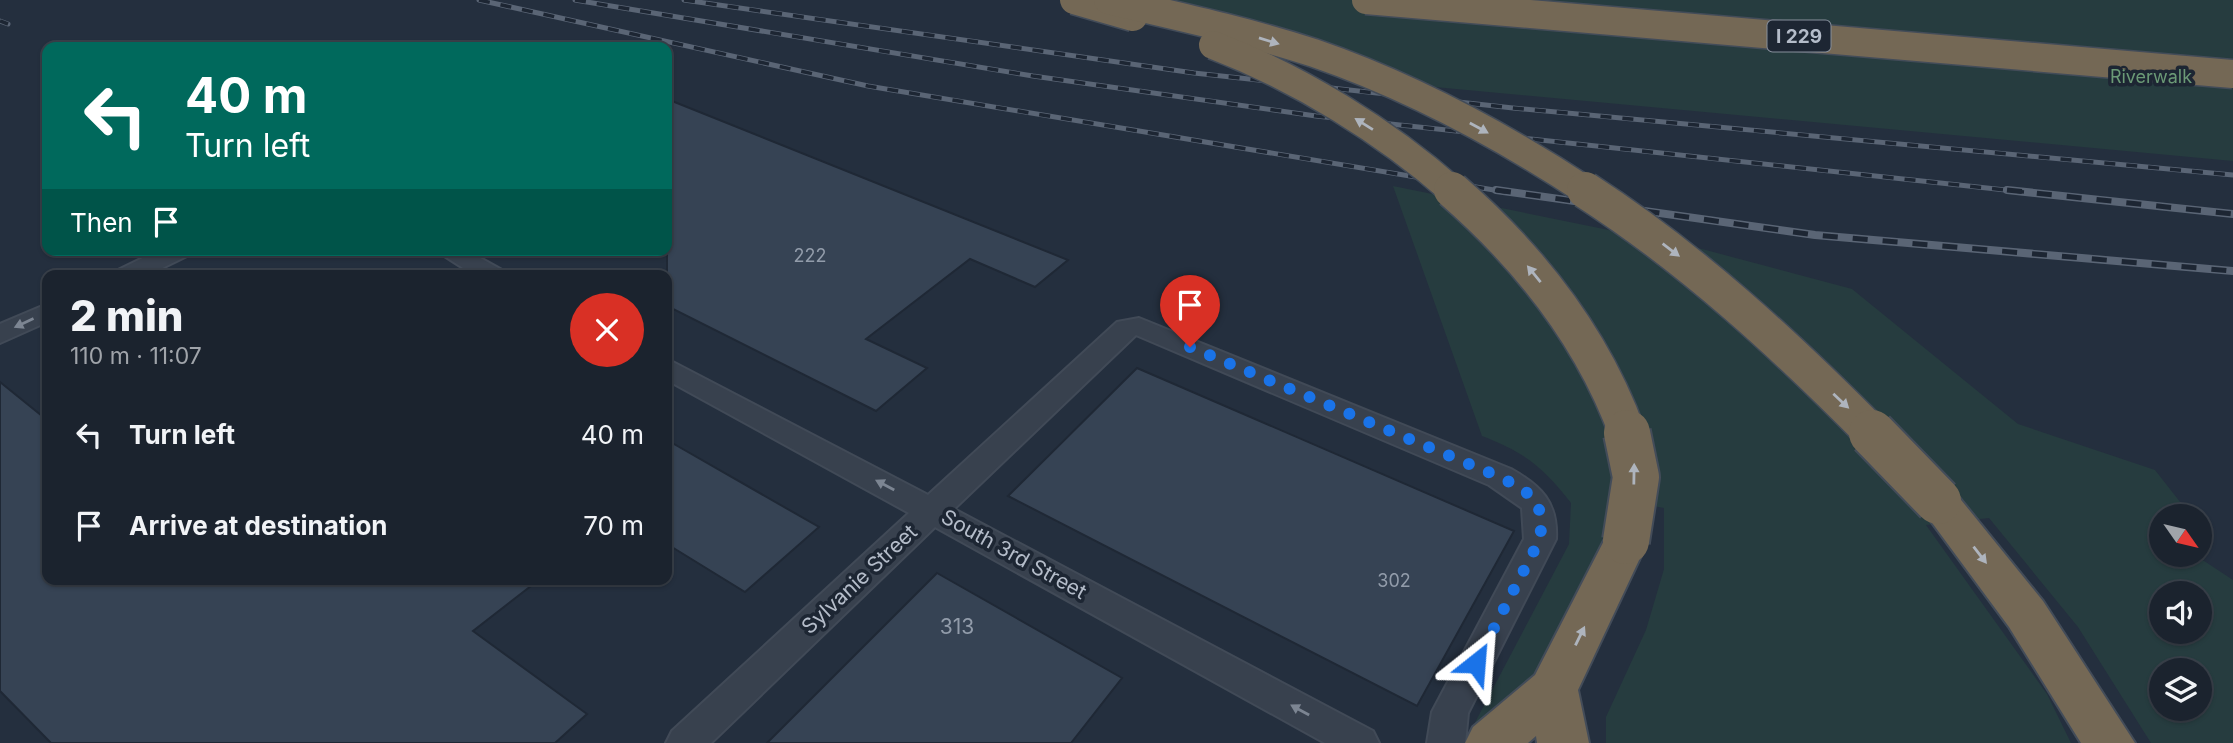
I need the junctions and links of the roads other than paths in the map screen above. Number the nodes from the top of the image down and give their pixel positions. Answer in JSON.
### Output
{"nodes":[{"id":1,"x":1074,"y":0,"type":"edge"},
{"id":2,"x":1108,"y":0,"type":"edge"},
{"id":3,"x":1365,"y":0,"type":"edge"},
{"id":4,"x":2233,"y":73,"type":"edge"},
{"id":5,"x":167,"y":256,"type":"edge"},
{"id":6,"x":458,"y":256,"type":"edge"},
{"id":7,"x":138,"y":270,"type":"edge"},
{"id":8,"x":484,"y":270,"type":"edge"},
{"id":9,"x":42,"y":314,"type":"edge"},
{"id":10,"x":0,"y":334,"type":"edge"},
{"id":11,"x":672,"y":371,"type":"edge"},
{"id":12,"x":932,"y":510,"type":"junction"},
{"id":13,"x":1553,"y":690,"type":"junction"},
{"id":14,"x":685,"y":743,"type":"edge"},
{"id":15,"x":1360,"y":743,"type":"edge"},
{"id":16,"x":1446,"y":743,"type":"edge"},
{"id":17,"x":1491,"y":743,"type":"edge"},
{"id":18,"x":1563,"y":743,"type":"edge"},
{"id":19,"x":2109,"y":743,"type":"edge"}],
"edges":[{"from":13,"to":1,"type":"highway","one_way":true,"bridge":true},
{"from":2,"to":19,"type":"highway","one_way":true,"bridge":true},
{"from":3,"to":4,"type":"highway","number":"I 229","bridge":true},
{"from":5,"to":7,"type":"street"},
{"from":6,"to":8,"type":"street"},
{"from":9,"to":10,"type":"street","one_way":true},
{"from":12,"to":11,"type":"street","name":"South 3rd Street","one_way":true},
{"from":12,"to":14,"type":"street","name":"Sylvanie Street"},
{"from":15,"to":12,"type":"street","name":"South 3rd Street","one_way":true},
{"from":12,"to":16,"type":"street","name":"Sylvanie Street"},
{"from":13,"to":17,"type":"highway"},
{"from":13,"to":18,"type":"highway"}]}
